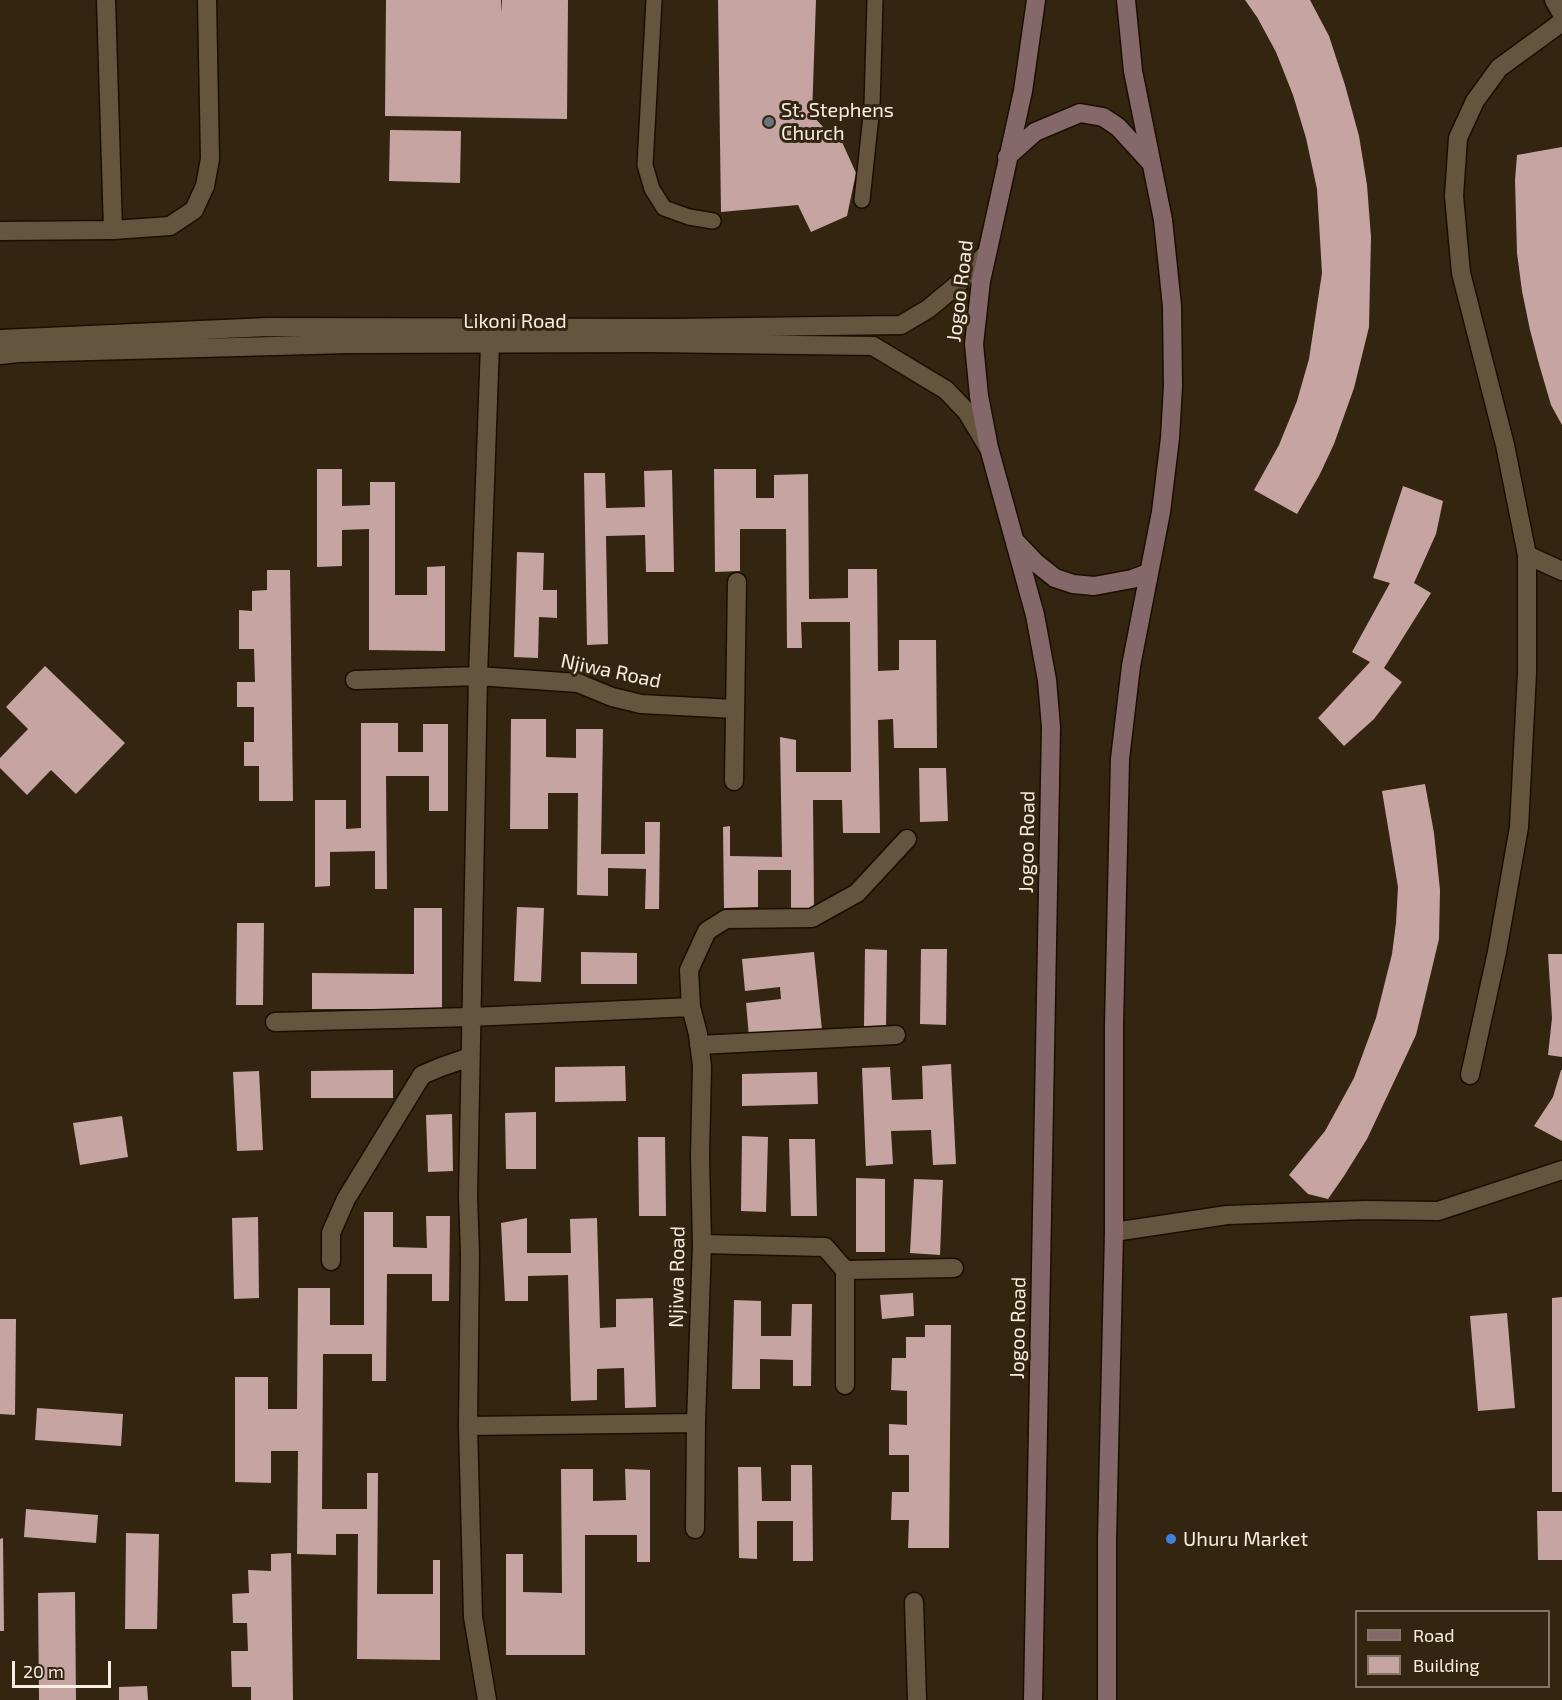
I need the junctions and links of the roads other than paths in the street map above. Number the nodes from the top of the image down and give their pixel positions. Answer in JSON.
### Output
{"nodes":[{"id":1,"x":106,"y":0,"type":"edge"},
{"id":2,"x":207,"y":0,"type":"edge"},
{"id":3,"x":654,"y":0,"type":"edge"},
{"id":4,"x":875,"y":0,"type":"edge"},
{"id":5,"x":1036,"y":0,"type":"edge"},
{"id":6,"x":1126,"y":0,"type":"edge"},
{"id":7,"x":1554,"y":0,"type":"edge"},
{"id":8,"x":1562,"y":14,"type":"edge"},
{"id":9,"x":1562,"y":22,"type":"edge"},
{"id":10,"x":1007,"y":157,"type":"junction"},
{"id":11,"x":1152,"y":164,"type":"junction"},
{"id":12,"x":862,"y":201,"type":"dead end"},
{"id":13,"x":713,"y":220,"type":"dead end"},
{"id":14,"x":113,"y":230,"type":"junction"},
{"id":15,"x":0,"y":231,"type":"edge"},
{"id":16,"x":986,"y":254,"type":"junction"},
{"id":17,"x":0,"y":339,"type":"edge"},
{"id":18,"x":490,"y":344,"type":"junction"},
{"id":19,"x":0,"y":355,"type":"edge"},
{"id":20,"x":989,"y":448,"type":"junction"},
{"id":21,"x":1015,"y":541,"type":"junction"},
{"id":22,"x":1527,"y":555,"type":"junction"},
{"id":23,"x":1562,"y":571,"type":"edge"},
{"id":24,"x":1148,"y":573,"type":"junction"},
{"id":25,"x":737,"y":582,"type":"dead end"},
{"id":26,"x":478,"y":676,"type":"junction"},
{"id":27,"x":355,"y":680,"type":"dead end"},
{"id":28,"x":735,"y":709,"type":"junction"},
{"id":29,"x":734,"y":781,"type":"dead end"},
{"id":30,"x":908,"y":839,"type":"dead end"},
{"id":31,"x":692,"y":1007,"type":"junction"},
{"id":32,"x":471,"y":1017,"type":"junction"},
{"id":33,"x":275,"y":1023,"type":"dead end"},
{"id":34,"x":896,"y":1035,"type":"dead end"},
{"id":35,"x":699,"y":1045,"type":"junction"},
{"id":36,"x":470,"y":1058,"type":"junction"},
{"id":37,"x":1470,"y":1076,"type":"dead end"},
{"id":38,"x":1562,"y":1170,"type":"edge"},
{"id":39,"x":1114,"y":1232,"type":"junction"},
{"id":40,"x":702,"y":1244,"type":"junction"},
{"id":41,"x":331,"y":1261,"type":"dead end"},
{"id":42,"x":954,"y":1268,"type":"dead end"},
{"id":43,"x":844,"y":1270,"type":"junction"},
{"id":44,"x":845,"y":1385,"type":"dead end"},
{"id":45,"x":696,"y":1423,"type":"junction"},
{"id":46,"x":468,"y":1426,"type":"junction"},
{"id":47,"x":695,"y":1529,"type":"dead end"},
{"id":48,"x":914,"y":1602,"type":"dead end"},
{"id":49,"x":487,"y":1700,"type":"edge"},
{"id":50,"x":916,"y":1700,"type":"edge"},
{"id":51,"x":1033,"y":1700,"type":"edge"},
{"id":52,"x":1107,"y":1700,"type":"edge"}],
"edges":[{"from":1,"to":14,"type":"street"},
{"from":2,"to":14,"type":"street"},
{"from":3,"to":13,"type":"lane"},
{"from":4,"to":12,"type":"lane"},
{"from":5,"to":10,"type":"main road","name":"Jogoo Road"},
{"from":6,"to":11,"type":"main road"},
{"from":7,"to":8,"type":"street"},
{"from":9,"to":22,"type":"street"},
{"from":10,"to":11,"type":"main road"},
{"from":10,"to":16,"type":"main road","name":"Jogoo Road"},
{"from":11,"to":24,"type":"main road"},
{"from":14,"to":15,"type":"street"},
{"from":16,"to":17,"type":"street","name":"Likoni Road"},
{"from":16,"to":20,"type":"main road","name":"Jogoo Road"},
{"from":18,"to":19,"type":"street","name":"Likoni Road"},
{"from":18,"to":20,"type":"street","name":"Likoni Road"},
{"from":18,"to":26,"type":"street"},
{"from":20,"to":21,"type":"main road","name":"Jogoo Road"},
{"from":21,"to":24,"type":"main road"},
{"from":21,"to":51,"type":"main road","name":"Jogoo Road"},
{"from":22,"to":23,"type":"street"},
{"from":22,"to":37,"type":"street"},
{"from":24,"to":39,"type":"main road"},
{"from":25,"to":28,"type":"street"},
{"from":26,"to":27,"type":"street","name":"Njiwa Road"},
{"from":26,"to":28,"type":"street","name":"Njiwa Road"},
{"from":26,"to":32,"type":"street"},
{"from":28,"to":29,"type":"street"},
{"from":30,"to":31,"type":"street","name":"Njiwa Road"},
{"from":31,"to":32,"type":"street"},
{"from":31,"to":35,"type":"street","name":"Njiwa Road"},
{"from":32,"to":33,"type":"street"},
{"from":32,"to":36,"type":"street"},
{"from":34,"to":35,"type":"street"},
{"from":35,"to":40,"type":"street","name":"Njiwa Road"},
{"from":36,"to":41,"type":"street"},
{"from":36,"to":46,"type":"street"},
{"from":38,"to":39,"type":"street"},
{"from":39,"to":52,"type":"main road"},
{"from":40,"to":43,"type":"street"},
{"from":40,"to":45,"type":"street","name":"Njiwa Road"},
{"from":42,"to":43,"type":"street"},
{"from":43,"to":44,"type":"street"},
{"from":45,"to":46,"type":"street"},
{"from":45,"to":47,"type":"street","name":"Njiwa Road"},
{"from":46,"to":49,"type":"street"},
{"from":48,"to":50,"type":"street"}]}
